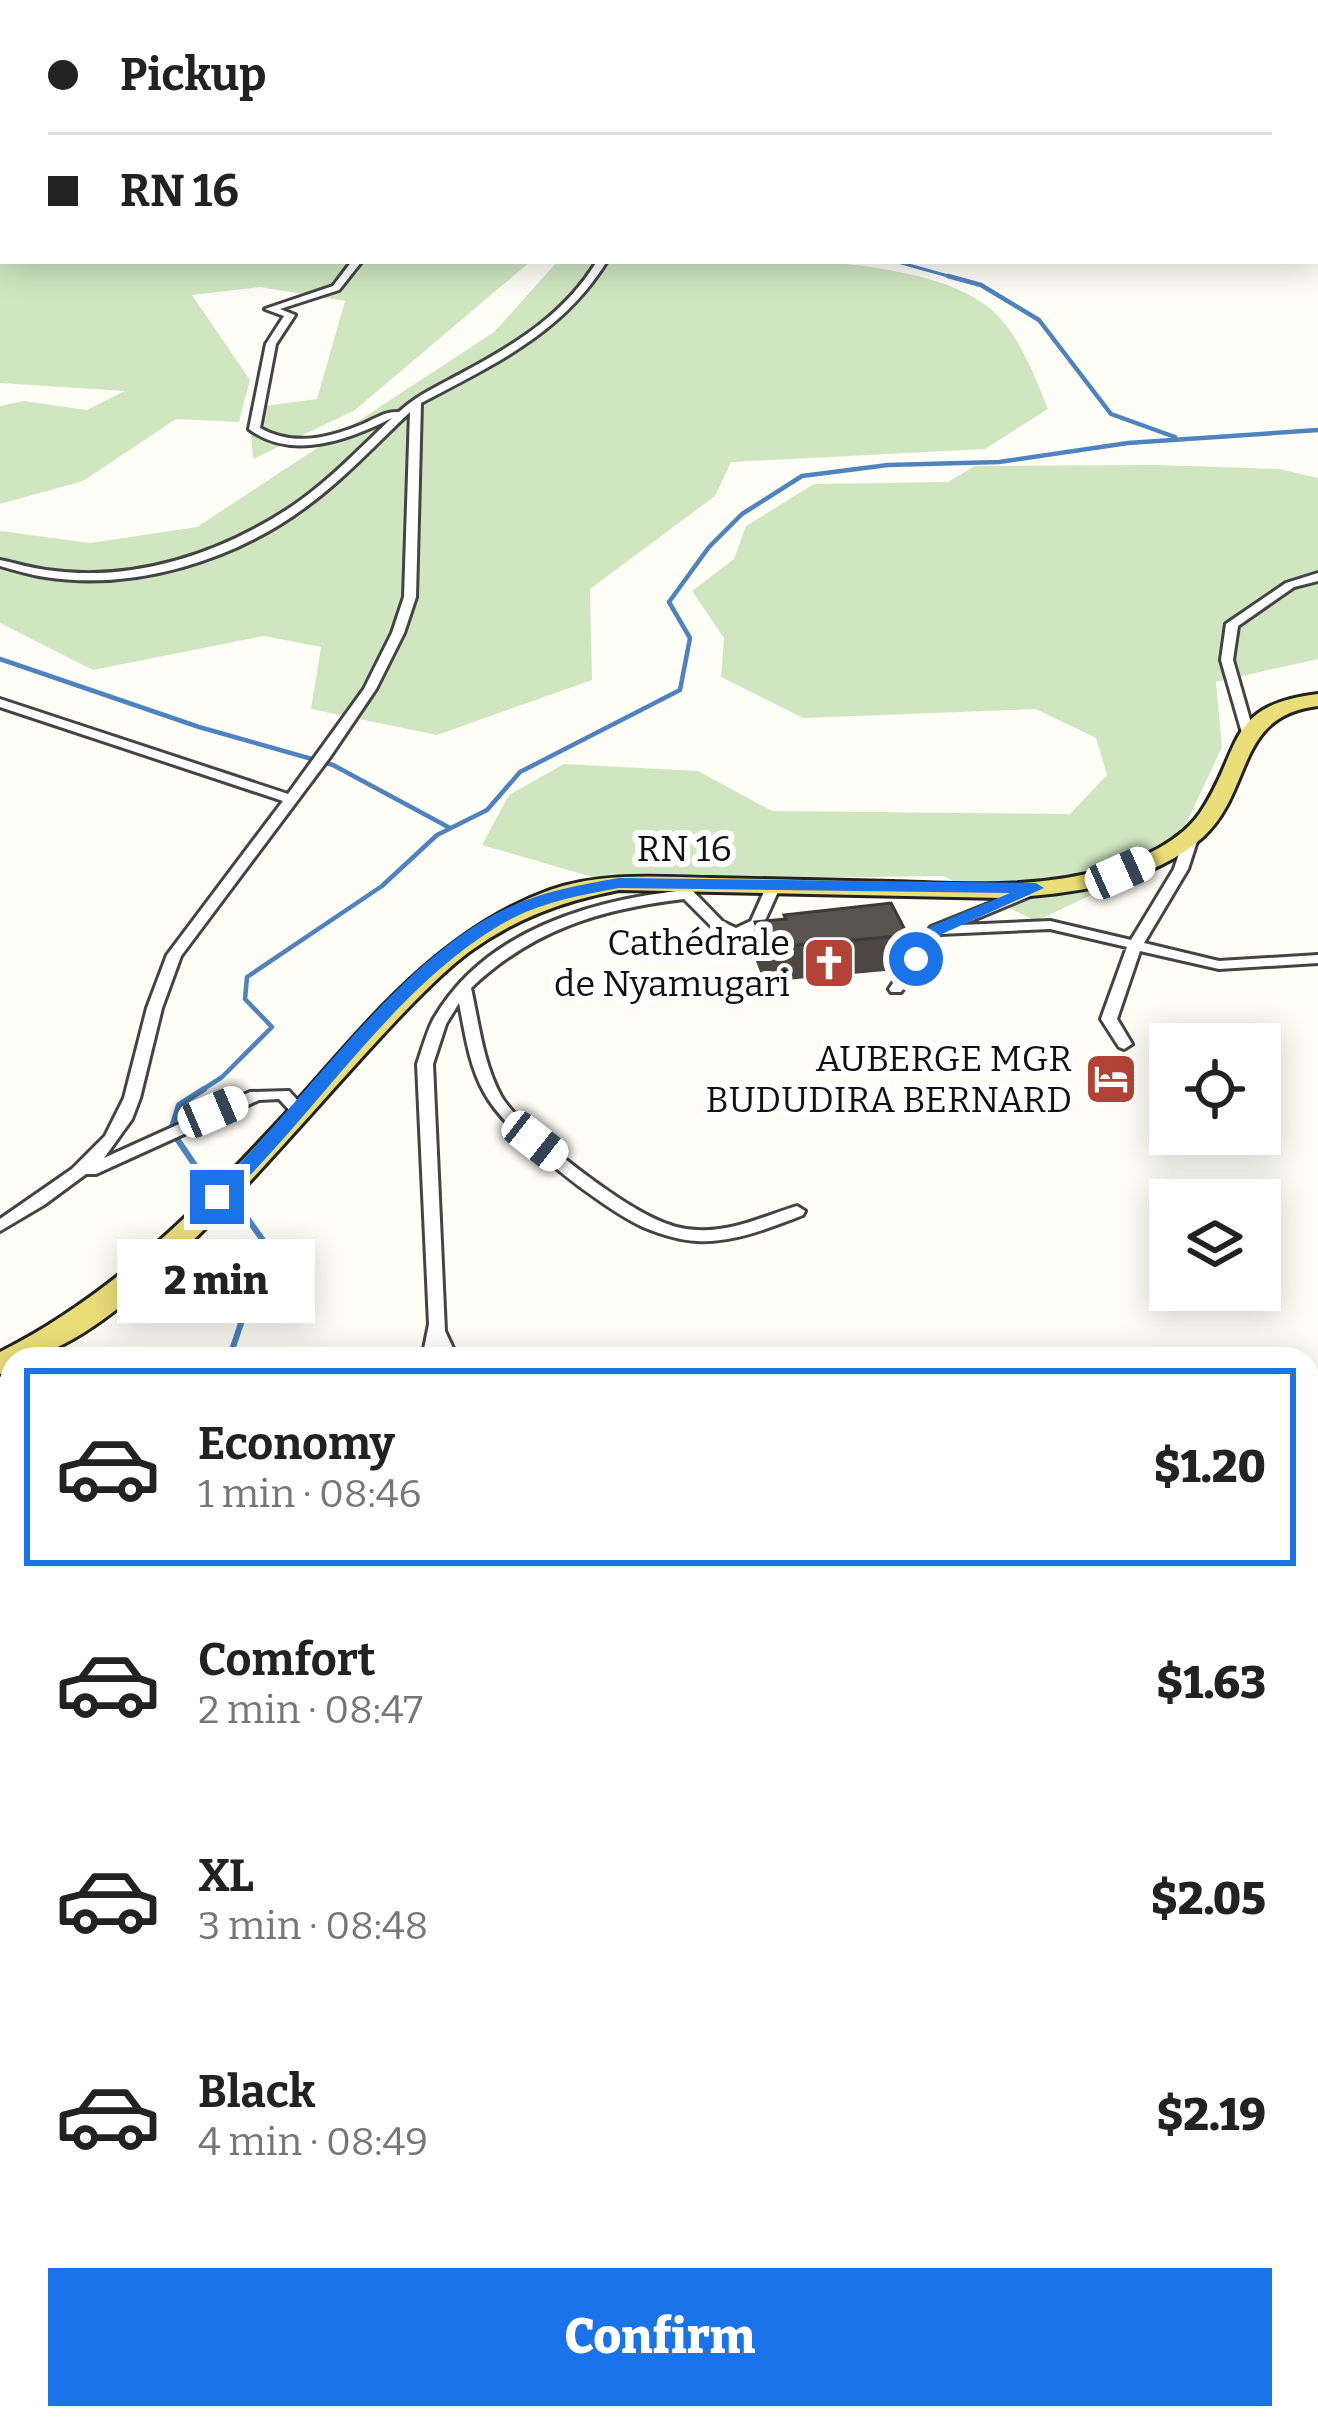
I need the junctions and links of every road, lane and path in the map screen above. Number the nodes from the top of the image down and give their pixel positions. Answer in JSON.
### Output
{"nodes":[{"id":1,"x":355,"y":264,"type":"edge"},
{"id":2,"x":600,"y":264,"type":"edge"},
{"id":3,"x":416,"y":402,"type":"junction"},
{"id":4,"x":0,"y":563,"type":"edge"},
{"id":5,"x":1318,"y":577,"type":"edge"},
{"id":6,"x":1318,"y":700,"type":"edge"},
{"id":7,"x":0,"y":703,"type":"edge"},
{"id":8,"x":1247,"y":730,"type":"junction"},
{"id":9,"x":292,"y":800,"type":"junction"},
{"id":10,"x":1192,"y":835,"type":"junction"},
{"id":11,"x":774,"y":885,"type":"junction"},
{"id":12,"x":1036,"y":888,"type":"junction"},
{"id":13,"x":682,"y":889,"type":"junction"},
{"id":14,"x":936,"y":930,"type":"junction"},
{"id":15,"x":1135,"y":946,"type":"junction"},
{"id":16,"x":1318,"y":959,"type":"edge"},
{"id":17,"x":464,"y":986,"type":"junction"},
{"id":18,"x":896,"y":988,"type":"dead end"},
{"id":19,"x":1124,"y":1044,"type":"dead end"},
{"id":20,"x":300,"y":1112,"type":"junction"},
{"id":21,"x":68,"y":1181,"type":"junction"},
{"id":22,"x":797,"y":1211,"type":"dead end"},
{"id":23,"x":0,"y":1226,"type":"edge"},
{"id":24,"x":436,"y":1331,"type":"junction"},
{"id":25,"x":32,"y":1347,"type":"edge"},
{"id":26,"x":433,"y":1347,"type":"edge"},
{"id":27,"x":443,"y":1347,"type":"edge"}],
"edges":[{"from":1,"to":3,"type":"street"},
{"from":2,"to":3,"type":"street"},
{"from":3,"to":4,"type":"street"},
{"from":3,"to":9,"type":"street"},
{"from":5,"to":8,"type":"street"},
{"from":6,"to":8,"type":"main road"},
{"from":7,"to":9,"type":"street"},
{"from":8,"to":10,"type":"main road","name":"RN 16","number":"RN 16"},
{"from":9,"to":21,"type":"street"},
{"from":10,"to":12,"type":"main road","name":"RN 16","number":"RN 16"},
{"from":10,"to":15,"type":"street"},
{"from":11,"to":12,"type":"main road","name":"RN 16","number":"RN 16"},
{"from":11,"to":13,"type":"main road","name":"RN 16","number":"RN 16"},
{"from":11,"to":13,"type":"street"},
{"from":12,"to":14,"type":"street"},
{"from":13,"to":17,"type":"street"},
{"from":13,"to":20,"type":"main road","name":"RN 16","number":"RN 16"},
{"from":14,"to":15,"type":"street"},
{"from":14,"to":18,"type":"street"},
{"from":15,"to":16,"type":"street"},
{"from":15,"to":19,"type":"street"},
{"from":17,"to":22,"type":"street"},
{"from":17,"to":24,"type":"street"},
{"from":20,"to":21,"type":"street"},
{"from":20,"to":25,"type":"main road","name":"RN 16","number":"RN 16"},
{"from":21,"to":23,"type":"street"},
{"from":24,"to":26,"type":"street"},
{"from":24,"to":27,"type":"street"}]}
